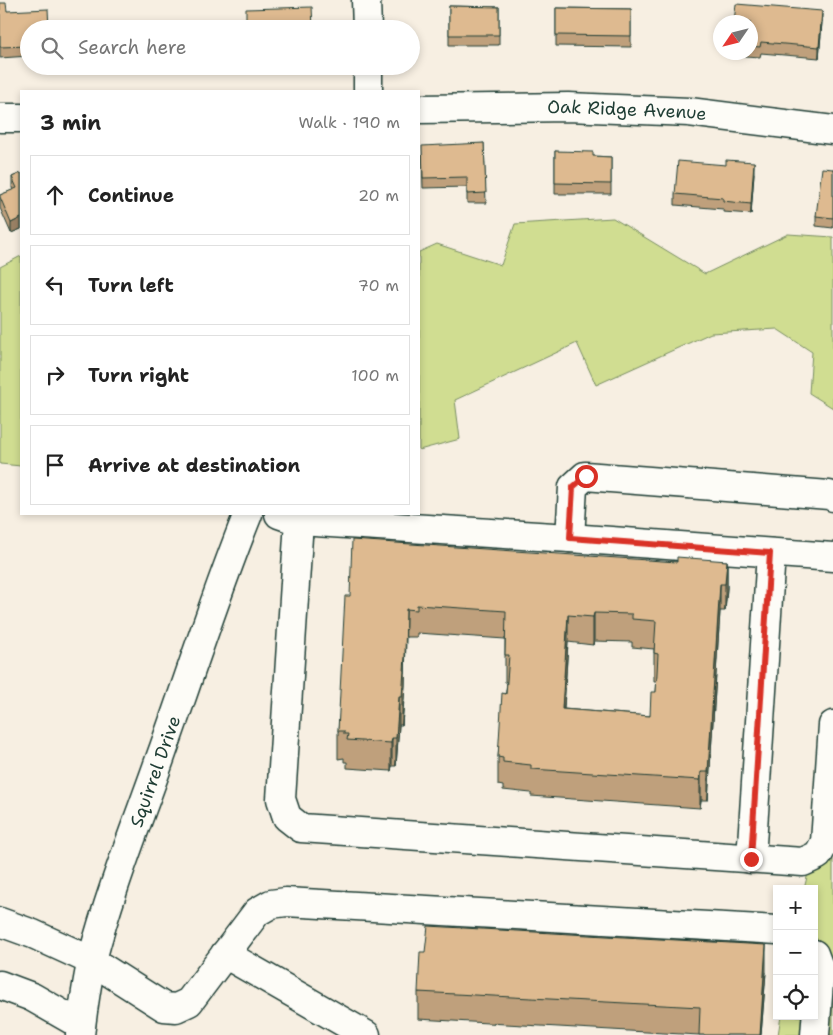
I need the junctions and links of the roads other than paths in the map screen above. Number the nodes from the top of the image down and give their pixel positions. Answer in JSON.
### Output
{"nodes":[{"id":1,"x":366,"y":0,"type":"edge"},
{"id":2,"x":367,"y":20,"type":"edge"},
{"id":3,"x":368,"y":75,"type":"edge"},
{"id":4,"x":368,"y":90,"type":"edge"},
{"id":5,"x":420,"y":110,"type":"edge"},
{"id":6,"x":0,"y":118,"type":"edge"},
{"id":7,"x":20,"y":118,"type":"edge"},
{"id":8,"x":833,"y":130,"type":"edge"},
{"id":9,"x":833,"y":497,"type":"edge"},
{"id":10,"x":248,"y":515,"type":"edge"},
{"id":11,"x":289,"y":518,"type":"edge"},
{"id":12,"x":570,"y":538,"type":"junction"},
{"id":13,"x":770,"y":553,"type":"junction"},
{"id":14,"x":833,"y":557,"type":"edge"},
{"id":15,"x":833,"y":725,"type":"edge"},
{"id":16,"x":751,"y":859,"type":"junction"},
{"id":17,"x":0,"y":922,"type":"edge"},
{"id":18,"x":773,"y":930,"type":"edge"},
{"id":19,"x":225,"y":954,"type":"junction"},
{"id":20,"x":92,"y":961,"type":"junction"},
{"id":21,"x":818,"y":965,"type":"edge"},
{"id":22,"x":0,"y":985,"type":"edge"},
{"id":23,"x":80,"y":1030,"type":"edge"},
{"id":24,"x":366,"y":1035,"type":"edge"},
{"id":25,"x":814,"y":1035,"type":"edge"}],
"edges":[{"from":1,"to":2,"type":"street"},
{"from":3,"to":4,"type":"street"},
{"from":5,"to":8,"type":"street","name":"Oak Ridge Avenue"},
{"from":6,"to":7,"type":"street"},
{"from":9,"to":12,"type":"street"},
{"from":10,"to":20,"type":"street","name":"Squirrel Drive"},
{"from":11,"to":12,"type":"street"},
{"from":11,"to":16,"type":"street"},
{"from":12,"to":13,"type":"street"},
{"from":13,"to":14,"type":"street"},
{"from":13,"to":16,"type":"street"},
{"from":15,"to":16,"type":"street"},
{"from":17,"to":20,"type":"street"},
{"from":18,"to":19,"type":"street"},
{"from":19,"to":20,"type":"street"},
{"from":19,"to":24,"type":"street"},
{"from":20,"to":23,"type":"street","name":"Squirrel Drive"},
{"from":21,"to":25,"type":"street"},
{"from":22,"to":23,"type":"street"}]}
